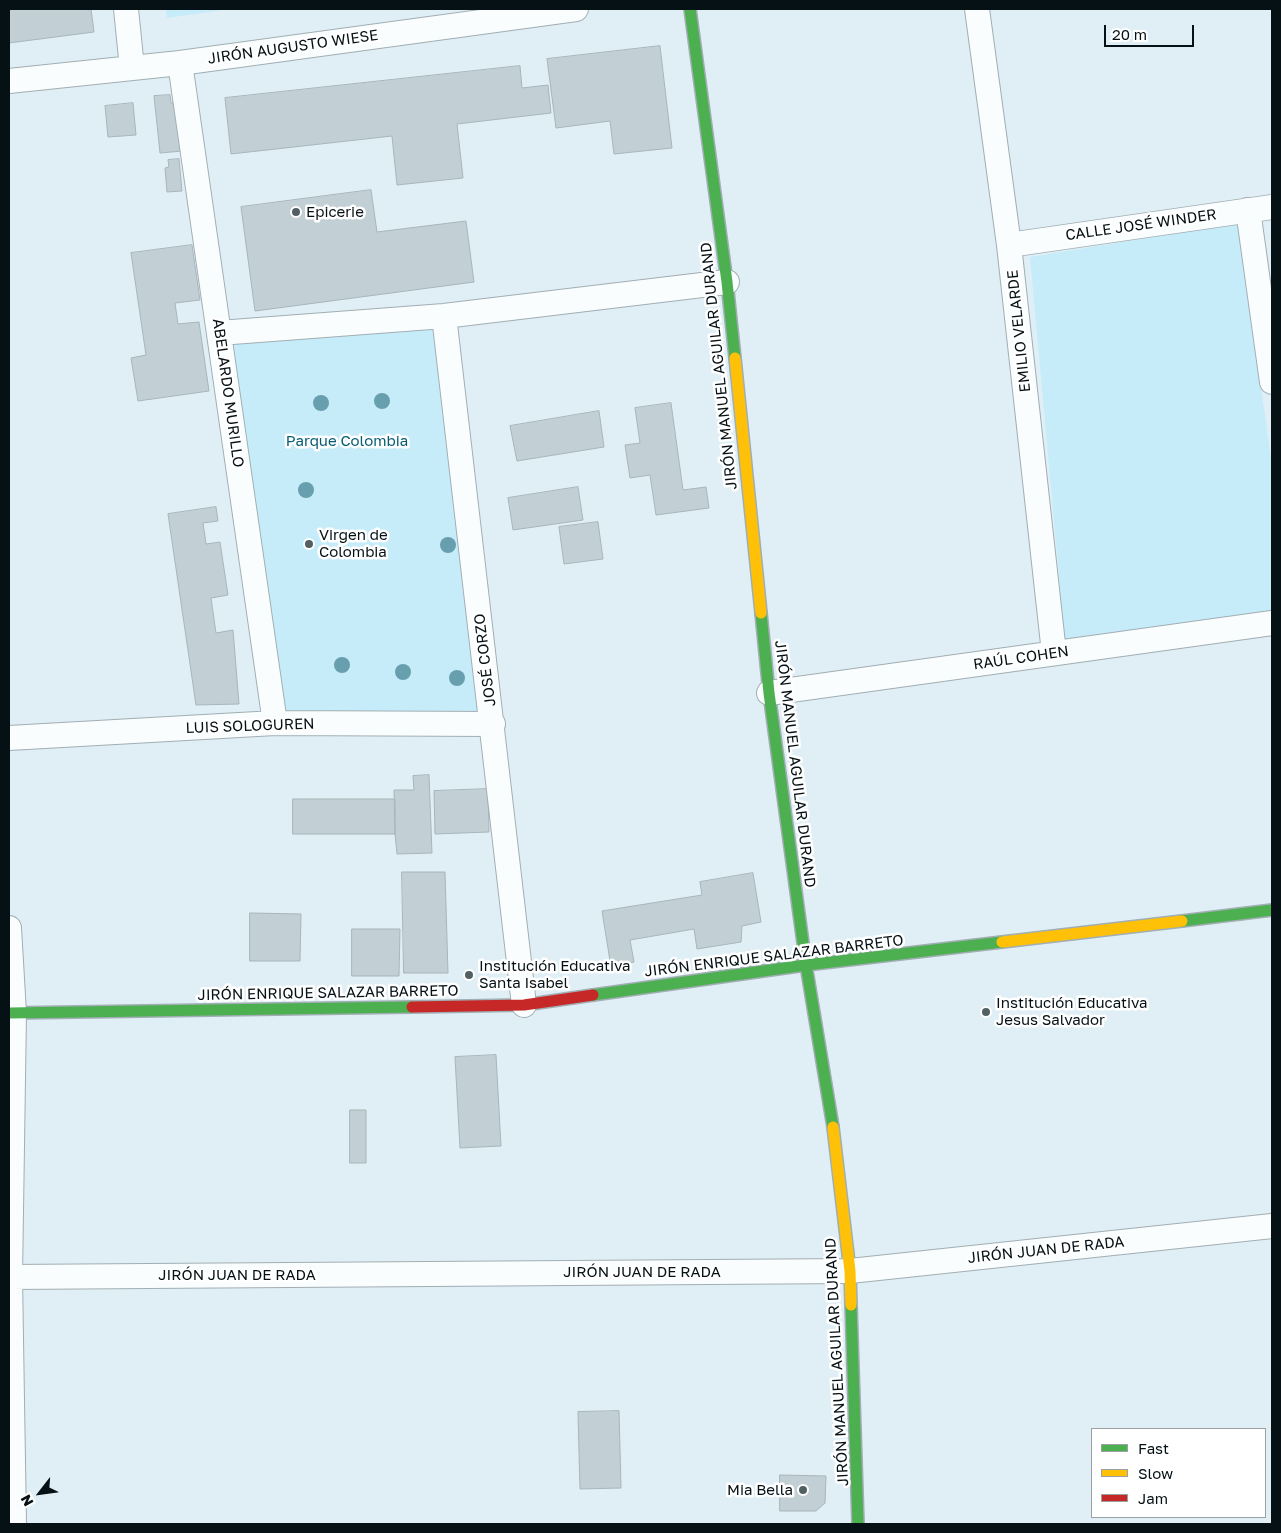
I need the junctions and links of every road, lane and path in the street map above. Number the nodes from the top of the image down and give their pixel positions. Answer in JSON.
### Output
{"nodes":[{"id":1,"x":126,"y":9,"type":"edge"},
{"id":2,"x":576,"y":9,"type":"edge"},
{"id":3,"x":690,"y":9,"type":"edge"},
{"id":4,"x":977,"y":9,"type":"edge"},
{"id":5,"x":180,"y":63,"type":"junction"},
{"id":6,"x":132,"y":68,"type":"junction"},
{"id":7,"x":9,"y":81,"type":"edge"},
{"id":8,"x":1272,"y":206,"type":"edge"},
{"id":9,"x":1248,"y":210,"type":"junction"},
{"id":10,"x":1009,"y":245,"type":"junction"},
{"id":11,"x":727,"y":282,"type":"junction"},
{"id":12,"x":444,"y":316,"type":"junction"},
{"id":13,"x":219,"y":333,"type":"junction"},
{"id":14,"x":1272,"y":382,"type":"edge"},
{"id":15,"x":1272,"y":623,"type":"edge"},
{"id":16,"x":1054,"y":653,"type":"junction"},
{"id":17,"x":769,"y":693,"type":"junction"},
{"id":18,"x":275,"y":723,"type":"junction"},
{"id":19,"x":492,"y":724,"type":"junction"},
{"id":20,"x":9,"y":738,"type":"edge"},
{"id":21,"x":1272,"y":910,"type":"edge"},
{"id":22,"x":9,"y":928,"type":"edge"},
{"id":23,"x":806,"y":965,"type":"junction"},
{"id":24,"x":524,"y":1005,"type":"junction"},
{"id":25,"x":11,"y":1013,"type":"edge"},
{"id":26,"x":1272,"y":1226,"type":"edge"},
{"id":27,"x":850,"y":1270,"type":"junction"},
{"id":28,"x":10,"y":1277,"type":"edge"},
{"id":29,"x":14,"y":1524,"type":"edge"},
{"id":30,"x":858,"y":1524,"type":"edge"}],
"edges":[{"from":1,"to":6,"type":"street"},
{"from":2,"to":5,"type":"street","name":"JIRÓN AUGUSTO WIESE"},
{"from":3,"to":11,"type":"street","name":"JIRÓN MANUEL AGUILAR DURAND"},
{"from":4,"to":10,"type":"street","name":"EMILIO VELARDE"},
{"from":5,"to":6,"type":"street","name":"JIRÓN AUGUSTO WIESE"},
{"from":5,"to":13,"type":"street","name":"ABELARDO MURILLO"},
{"from":6,"to":7,"type":"street","name":"JIRÓN AUGUSTO WIESE"},
{"from":8,"to":9,"type":"street","name":"CALLE JOSÉ WINDER"},
{"from":9,"to":10,"type":"street","name":"CALLE JOSÉ WINDER"},
{"from":9,"to":14,"type":"street"},
{"from":10,"to":16,"type":"street","name":"EMILIO VELARDE"},
{"from":11,"to":12,"type":"street"},
{"from":11,"to":17,"type":"street","name":"JIRÓN MANUEL AGUILAR DURAND"},
{"from":12,"to":13,"type":"street"},
{"from":12,"to":19,"type":"street","name":"JOSÉ CORZO"},
{"from":13,"to":18,"type":"street","name":"ABELARDO MURILLO"},
{"from":15,"to":16,"type":"street","name":"RAÚL COHEN"},
{"from":16,"to":17,"type":"street","name":"RAÚL COHEN"},
{"from":17,"to":23,"type":"street","name":"JIRÓN MANUEL AGUILAR DURAND"},
{"from":18,"to":19,"type":"street","name":"LUIS SOLOGUREN"},
{"from":18,"to":20,"type":"street","name":"LUIS SOLOGUREN"},
{"from":19,"to":24,"type":"street","name":"JOSÉ CORZO"},
{"from":21,"to":23,"type":"street","name":"JIRÓN ENRIQUE SALAZAR BARRETO"},
{"from":22,"to":25,"type":"street"},
{"from":23,"to":24,"type":"street","name":"JIRÓN ENRIQUE SALAZAR BARRETO"},
{"from":23,"to":27,"type":"street","name":"JIRÓN MANUEL AGUILAR DURAND"},
{"from":24,"to":25,"type":"street","name":"JIRÓN ENRIQUE SALAZAR BARRETO"},
{"from":25,"to":28,"type":"street"},
{"from":26,"to":27,"type":"street","name":"JIRÓN JUAN DE RADA"},
{"from":27,"to":28,"type":"street","name":"JIRÓN JUAN DE RADA"},
{"from":27,"to":30,"type":"street","name":"JIRÓN MANUEL AGUILAR DURAND"},
{"from":28,"to":29,"type":"street"}]}
